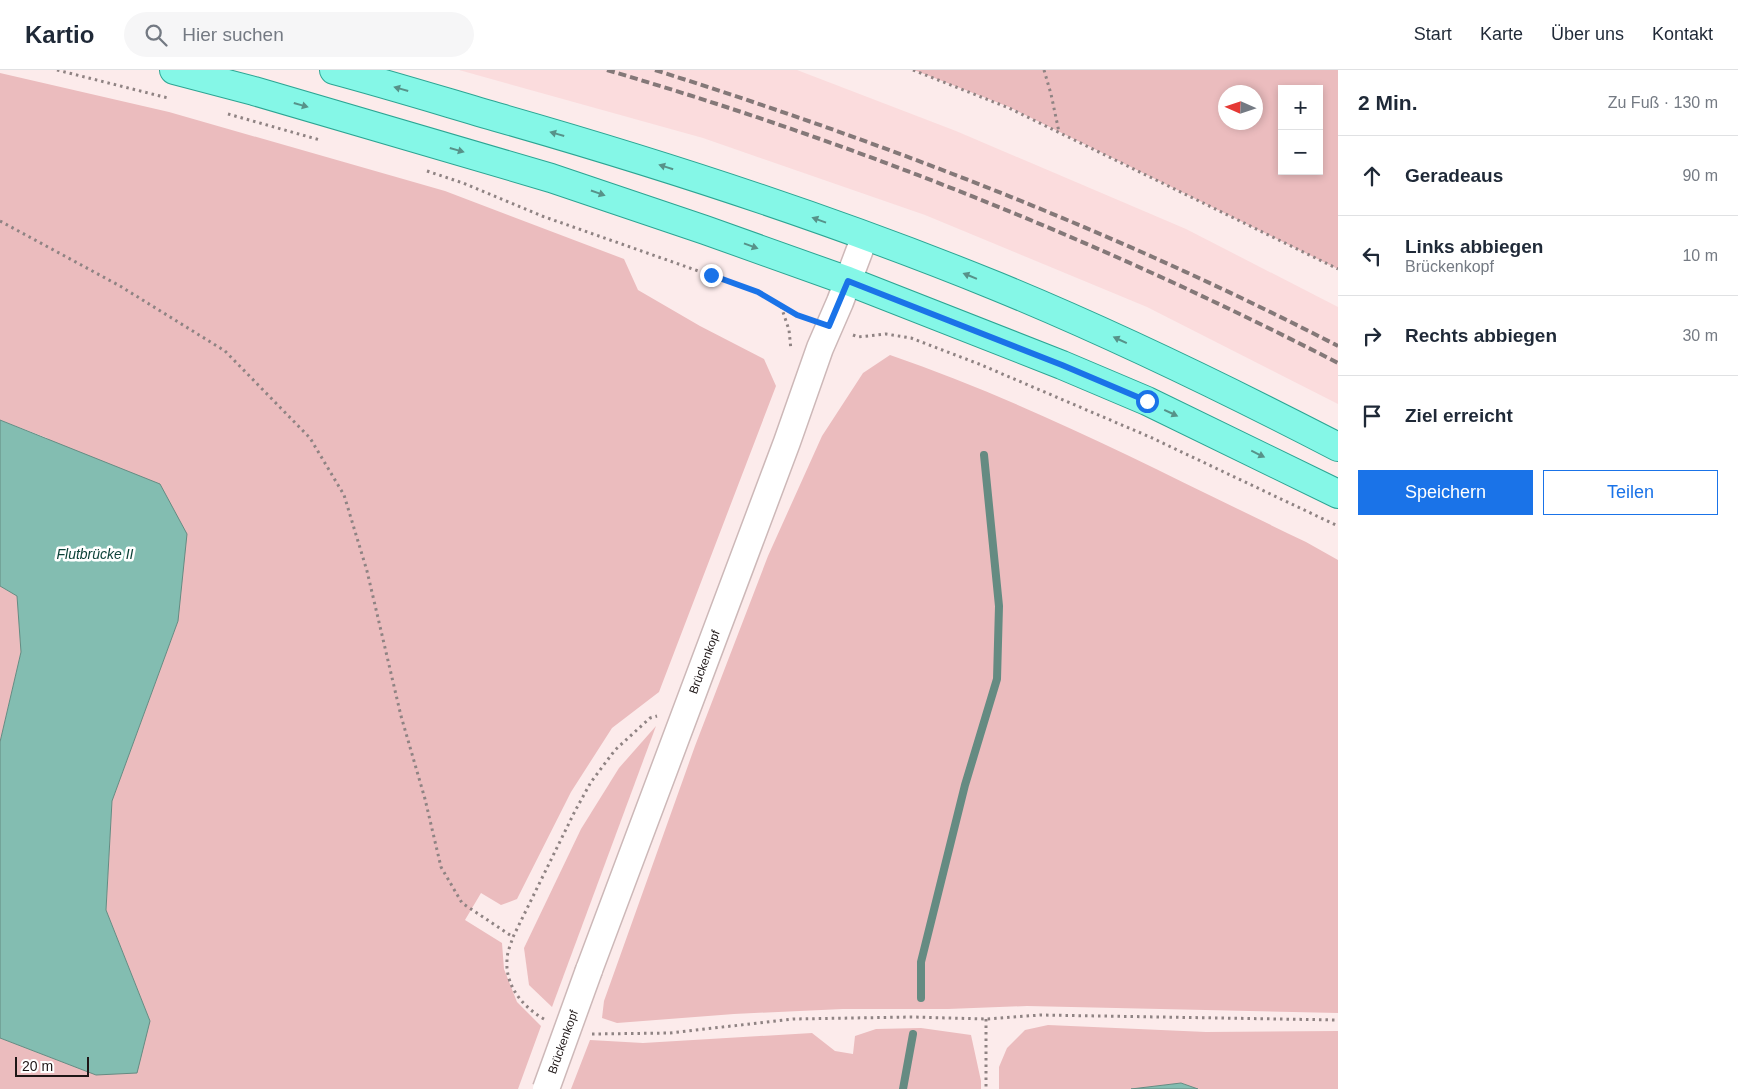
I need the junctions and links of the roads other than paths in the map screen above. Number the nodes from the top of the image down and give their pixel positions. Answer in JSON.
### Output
{"nodes":[{"id":1,"x":174,"y":70,"type":"edge"},
{"id":2,"x":334,"y":70,"type":"edge"},
{"id":3,"x":865,"y":236,"type":"junction"},
{"id":4,"x":848,"y":281,"type":"junction"},
{"id":5,"x":1338,"y":447,"type":"edge"},
{"id":6,"x":1338,"y":494,"type":"edge"},
{"id":7,"x":546,"y":1089,"type":"edge"}],
"edges":[{"from":1,"to":4,"type":"main road","one_way":true},
{"from":3,"to":2,"type":"main road","one_way":true},
{"from":3,"to":4,"type":"street","name":"Brückenkopf"},
{"from":5,"to":3,"type":"main road","one_way":true},
{"from":4,"to":6,"type":"main road","one_way":true},
{"from":4,"to":7,"type":"street","name":"Brückenkopf","bridge":true}]}
